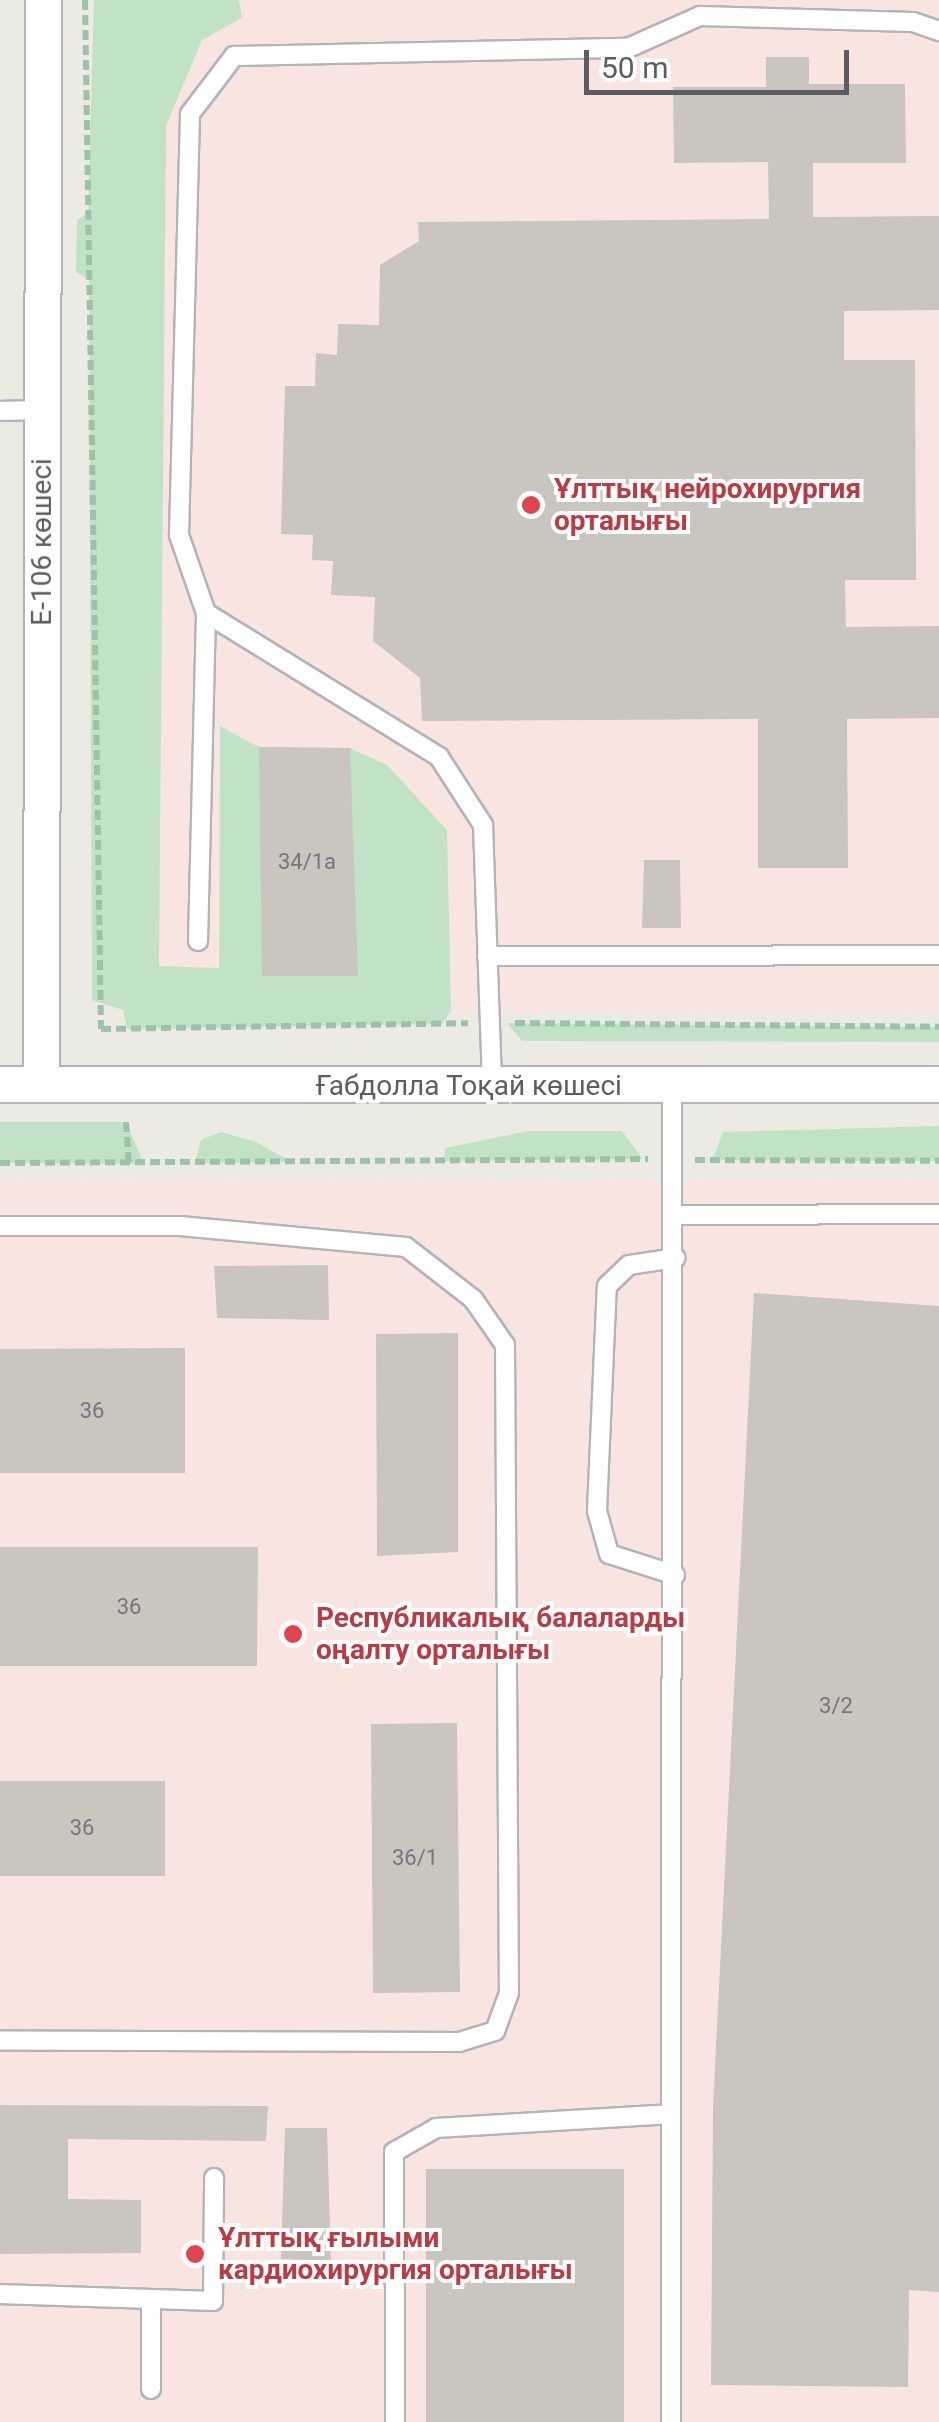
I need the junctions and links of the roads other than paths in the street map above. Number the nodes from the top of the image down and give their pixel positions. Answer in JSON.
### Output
{"nodes":[{"id":1,"x":43,"y":0,"type":"edge"},
{"id":2,"x":939,"y":31,"type":"edge"},
{"id":3,"x":0,"y":410,"type":"edge"},
{"id":4,"x":42,"y":410,"type":"junction"},
{"id":5,"x":206,"y":612,"type":"junction"},
{"id":6,"x":198,"y":941,"type":"dead end"},
{"id":7,"x":939,"y":954,"type":"edge"},
{"id":8,"x":487,"y":956,"type":"junction"},
{"id":9,"x":0,"y":1084,"type":"edge"},
{"id":10,"x":42,"y":1084,"type":"junction"},
{"id":11,"x":939,"y":1084,"type":"edge"},
{"id":12,"x":672,"y":1085,"type":"junction"},
{"id":13,"x":492,"y":1087,"type":"junction"},
{"id":14,"x":939,"y":1214,"type":"edge"},
{"id":15,"x":676,"y":1215,"type":"junction"},
{"id":16,"x":0,"y":1226,"type":"edge"},
{"id":17,"x":676,"y":1258,"type":"junction"},
{"id":18,"x":675,"y":1575,"type":"junction"},
{"id":19,"x":0,"y":2040,"type":"edge"},
{"id":20,"x":668,"y":2114,"type":"junction"},
{"id":21,"x":214,"y":2178,"type":"dead end"},
{"id":22,"x":0,"y":2294,"type":"edge"},
{"id":23,"x":151,"y":2299,"type":"junction"},
{"id":24,"x":151,"y":2389,"type":"dead end"},
{"id":25,"x":395,"y":2422,"type":"edge"},
{"id":26,"x":671,"y":2422,"type":"edge"}],
"edges":[{"from":1,"to":4,"type":"street","name":"Е-106 көшесі"},
{"from":2,"to":5,"type":"lane"},
{"from":3,"to":4,"type":"lane"},
{"from":4,"to":10,"type":"street","name":"Е-106 көшесі"},
{"from":5,"to":6,"type":"lane"},
{"from":5,"to":8,"type":"lane"},
{"from":7,"to":8,"type":"lane"},
{"from":8,"to":13,"type":"lane"},
{"from":9,"to":10,"type":"street","name":"Ғабдолла Тоқай көшесі"},
{"from":10,"to":13,"type":"street","name":"Ғабдолла Тоқай көшесі"},
{"from":11,"to":12,"type":"street","name":"Ғабдолла Тоқай көшесі"},
{"from":12,"to":13,"type":"street","name":"Ғабдолла Тоқай көшесі"},
{"from":12,"to":15,"type":"lane"},
{"from":14,"to":15,"type":"lane"},
{"from":15,"to":17,"type":"lane"},
{"from":16,"to":19,"type":"lane"},
{"from":17,"to":18,"type":"lane"},
{"from":17,"to":18,"type":"lane"},
{"from":18,"to":20,"type":"lane"},
{"from":20,"to":25,"type":"lane"},
{"from":20,"to":26,"type":"lane"},
{"from":21,"to":23,"type":"lane"},
{"from":22,"to":23,"type":"lane"},
{"from":23,"to":24,"type":"lane"}]}
